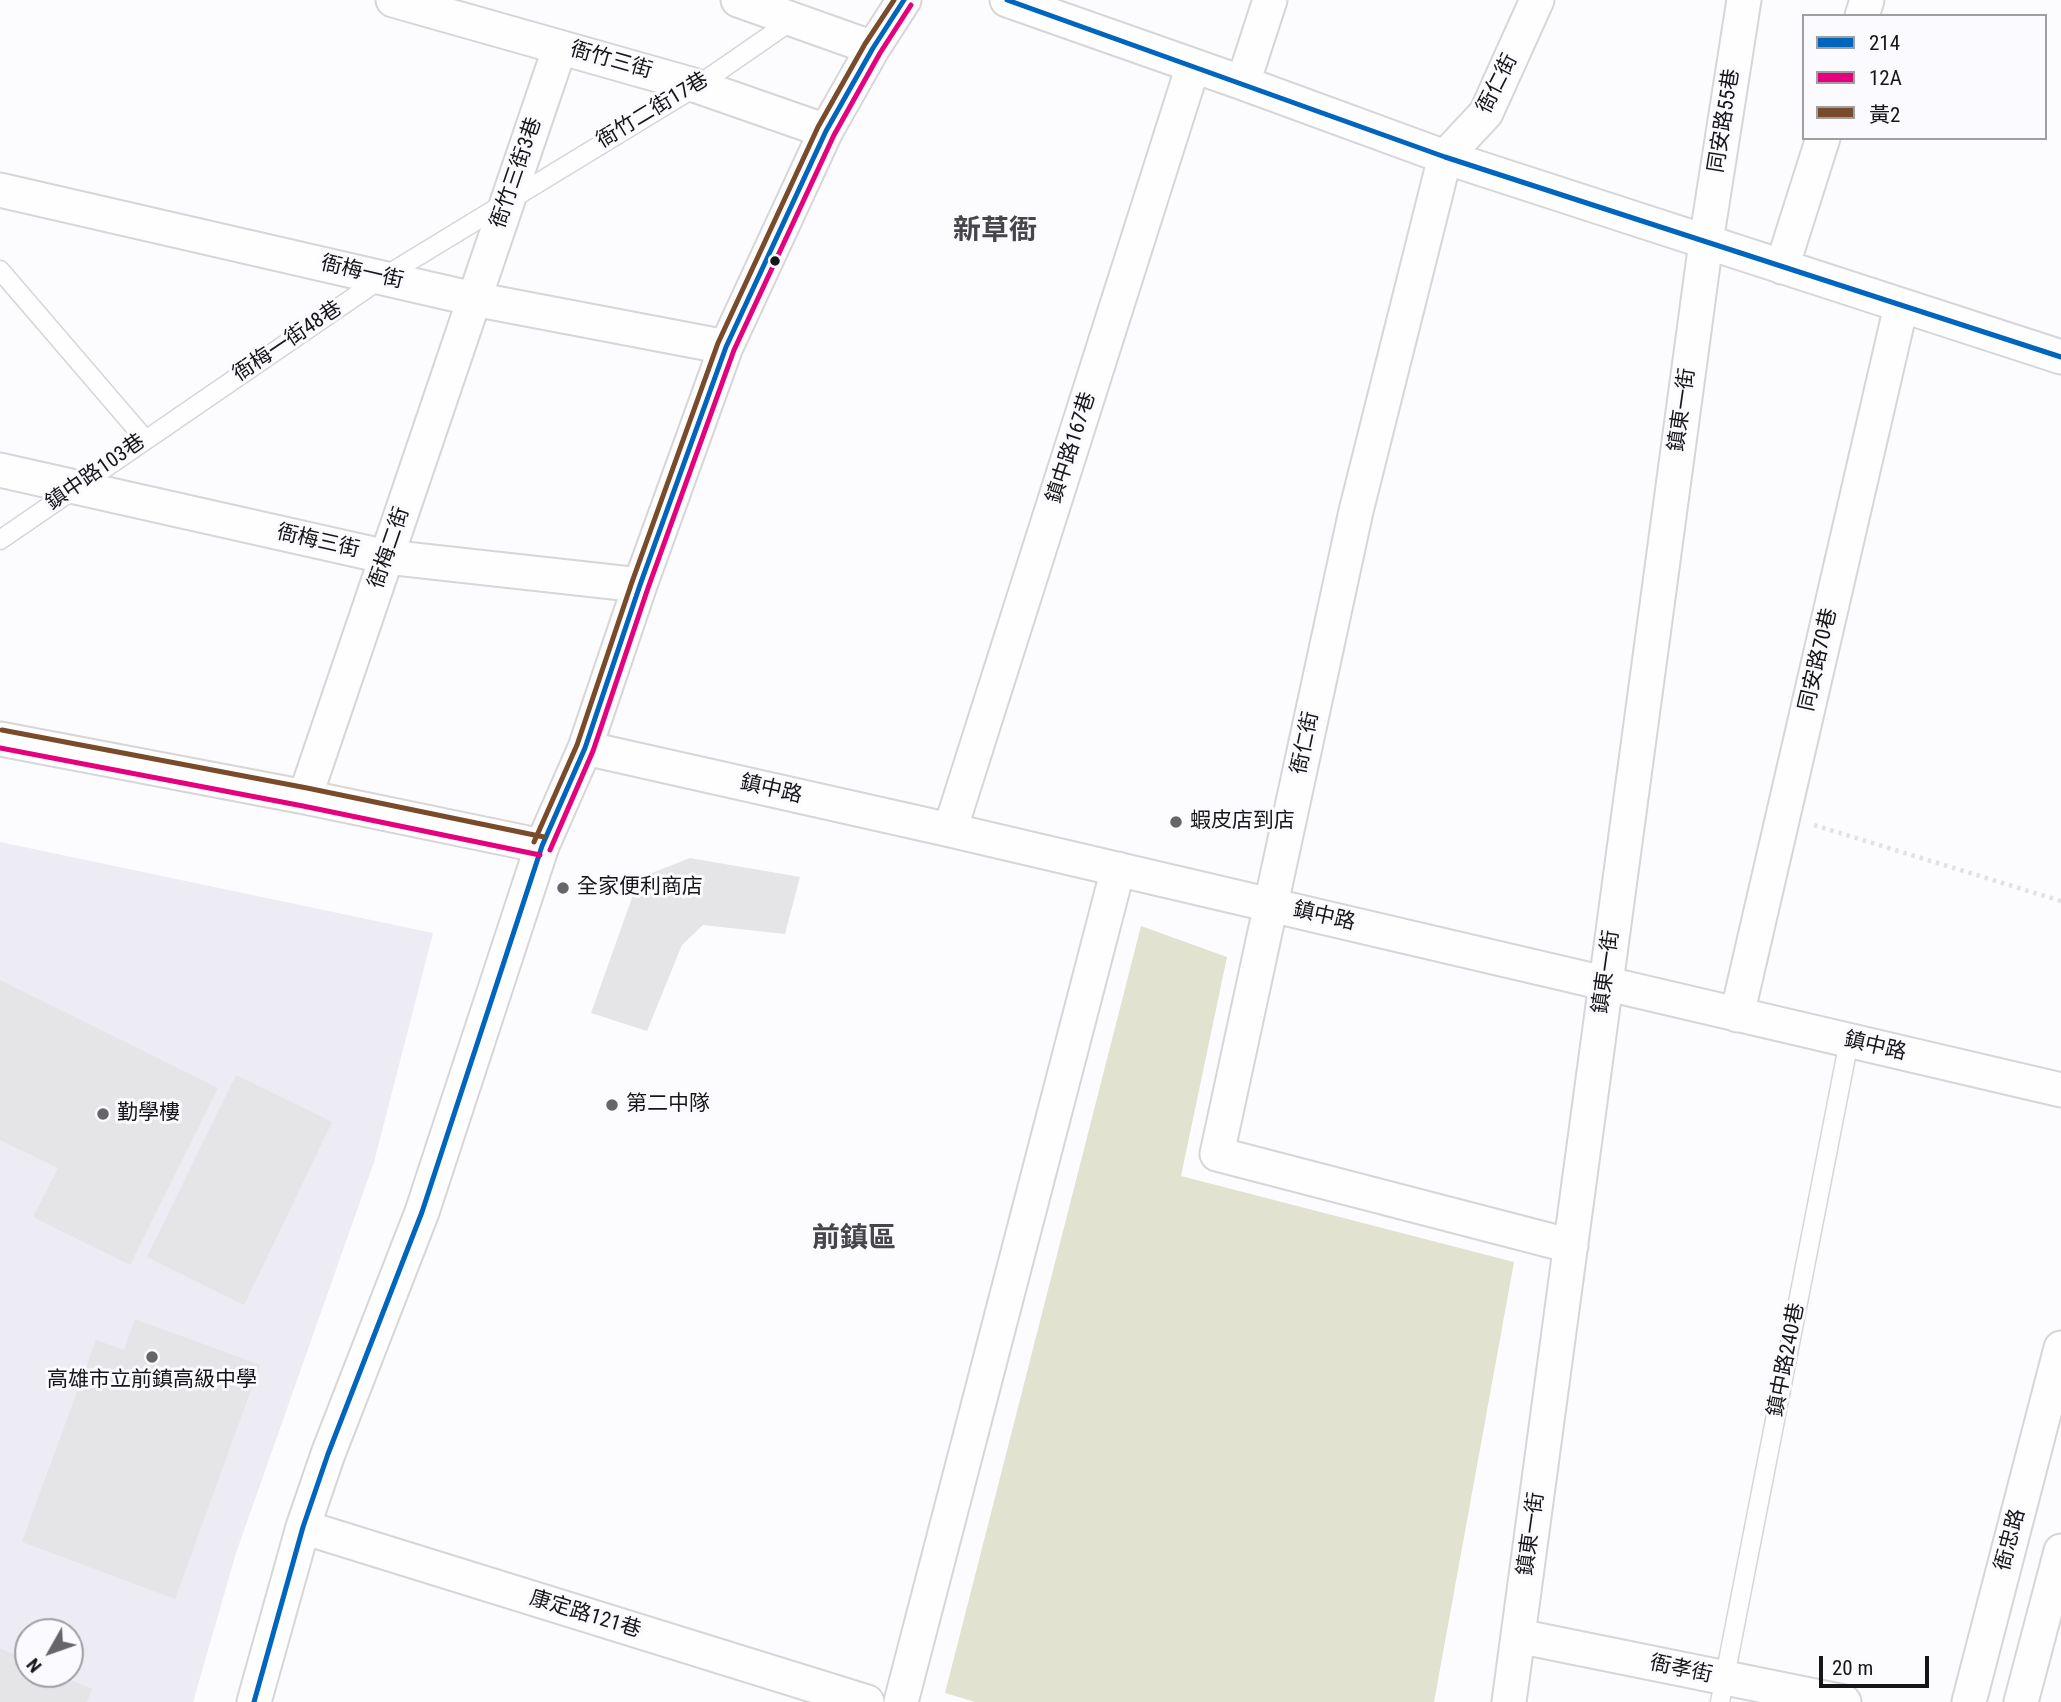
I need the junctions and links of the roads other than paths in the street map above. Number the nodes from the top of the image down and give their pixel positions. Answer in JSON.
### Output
{"nodes":[{"id":1,"x":393,"y":0,"type":"edge"},
{"id":2,"x":738,"y":0,"type":"edge"},
{"id":3,"x":904,"y":0,"type":"edge"},
{"id":4,"x":1007,"y":0,"type":"edge"},
{"id":5,"x":1270,"y":0,"type":"edge"},
{"id":6,"x":1537,"y":0,"type":"edge"},
{"id":7,"x":1744,"y":0,"type":"edge"},
{"id":8,"x":794,"y":19,"type":"junction"},
{"id":9,"x":560,"y":47,"type":"junction"},
{"id":10,"x":873,"y":48,"type":"junction"},
{"id":11,"x":1193,"y":66,"type":"junction"},
{"id":12,"x":1243,"y":83,"type":"junction"},
{"id":13,"x":697,"y":86,"type":"junction"},
{"id":14,"x":826,"y":131,"type":"junction"},
{"id":15,"x":1822,"y":140,"type":"edge"},
{"id":16,"x":1445,"y":157,"type":"junction"},
{"id":17,"x":0,"y":190,"type":"edge"},
{"id":18,"x":508,"y":199,"type":"junction"},
{"id":19,"x":1706,"y":242,"type":"junction"},
{"id":20,"x":1782,"y":267,"type":"junction"},
{"id":21,"x":0,"y":270,"type":"edge"},
{"id":22,"x":382,"y":278,"type":"junction"},
{"id":23,"x":474,"y":299,"type":"junction"},
{"id":24,"x":1901,"y":306,"type":"junction"},
{"id":25,"x":726,"y":347,"type":"junction"},
{"id":26,"x":2058,"y":347,"type":"edge"},
{"id":27,"x":194,"y":406,"type":"joint"},
{"id":28,"x":145,"y":439,"type":"junction"},
{"id":29,"x":0,"y":470,"type":"edge"},
{"id":30,"x":74,"y":488,"type":"junction"},
{"id":31,"x":0,"y":540,"type":"edge"},
{"id":32,"x":387,"y":557,"type":"junction"},
{"id":33,"x":640,"y":585,"type":"junction"},
{"id":34,"x":0,"y":739,"type":"edge"},
{"id":35,"x":586,"y":748,"type":"junction"},
{"id":36,"x":305,"y":797,"type":"junction"},
{"id":37,"x":950,"y":830,"type":"junction"},
{"id":38,"x":542,"y":846,"type":"junction"},
{"id":39,"x":1118,"y":869,"type":"junction"},
{"id":40,"x":1271,"y":905,"type":"junction"},
{"id":41,"x":1606,"y":983,"type":"junction"},
{"id":42,"x":1737,"y":1015,"type":"junction"},
{"id":43,"x":1849,"y":1041,"type":"junction"},
{"id":44,"x":2061,"y":1090,"type":"edge"},
{"id":45,"x":1571,"y":1246,"type":"junction"},
{"id":46,"x":2058,"y":1368,"type":"edge"},
{"id":47,"x":303,"y":1527,"type":"junction"},
{"id":48,"x":2061,"y":1551,"type":"edge"},
{"id":49,"x":1518,"y":1636,"type":"junction"},
{"id":50,"x":1723,"y":1690,"type":"edge"},
{"id":51,"x":796,"y":1692,"type":"edge"},
{"id":52,"x":254,"y":1702,"type":"edge"},
{"id":53,"x":867,"y":1702,"type":"edge"},
{"id":54,"x":901,"y":1702,"type":"edge"},
{"id":55,"x":1509,"y":1702,"type":"edge"},
{"id":56,"x":1844,"y":1702,"type":"edge"},
{"id":57,"x":1969,"y":1702,"type":"edge"},
{"id":58,"x":2021,"y":1702,"type":"edge"}],
"edges":[{"from":1,"to":9,"type":"street","name":"衙竹三街"},
{"from":2,"to":8,"type":"street"},
{"from":3,"to":10,"type":"street"},
{"from":4,"to":11,"type":"street"},
{"from":5,"to":12,"type":"street"},
{"from":6,"to":16,"type":"street","name":"衙仁街"},
{"from":7,"to":19,"type":"street","name":"同安路55巷"},
{"from":8,"to":10,"type":"street"},
{"from":8,"to":13,"type":"lane","name":"衙竹二街17巷"},
{"from":9,"to":13,"type":"street","name":"衙竹三街"},
{"from":9,"to":18,"type":"street","name":"衙竹三街3巷"},
{"from":10,"to":14,"type":"street"},
{"from":11,"to":12,"type":"street"},
{"from":11,"to":37,"type":"street","name":"鎮中路167巷"},
{"from":12,"to":16,"type":"street"},
{"from":13,"to":14,"type":"street","name":"衙竹三街"},
{"from":13,"to":18,"type":"lane","name":"衙竹二街17巷"},
{"from":14,"to":25,"type":"street"},
{"from":15,"to":20,"type":"street"},
{"from":16,"to":19,"type":"street"},
{"from":16,"to":40,"type":"street","name":"衙仁街"},
{"from":17,"to":22,"type":"street","name":"衙梅一街"},
{"from":18,"to":22,"type":"lane","name":"衙竹二街17巷"},
{"from":18,"to":23,"type":"street","name":"衙竹三街3巷"},
{"from":19,"to":20,"type":"street"},
{"from":19,"to":41,"type":"street","name":"鎮東一街"},
{"from":20,"to":24,"type":"street"},
{"from":21,"to":28,"type":"lane"},
{"from":22,"to":23,"type":"street","name":"衙梅一街"},
{"from":22,"to":27,"type":"lane","name":"衙梅一街48巷"},
{"from":23,"to":25,"type":"street","name":"衙梅一街"},
{"from":23,"to":32,"type":"street","name":"衙梅二街"},
{"from":24,"to":26,"type":"street"},
{"from":24,"to":42,"type":"street","name":"同安路70巷"},
{"from":25,"to":33,"type":"street"},
{"from":27,"to":28,"type":"lane","name":"鎮中路103巷"},
{"from":28,"to":30,"type":"lane","name":"鎮中路103巷"},
{"from":29,"to":30,"type":"street","name":"衙梅三街"},
{"from":30,"to":31,"type":"lane","name":"鎮中路103巷"},
{"from":30,"to":32,"type":"street","name":"衙梅三街"},
{"from":32,"to":33,"type":"street","name":"衙梅三街"},
{"from":32,"to":36,"type":"street","name":"衙梅二街"},
{"from":33,"to":35,"type":"street"},
{"from":34,"to":36,"type":"street"},
{"from":35,"to":37,"type":"street","name":"鎮中路"},
{"from":35,"to":38,"type":"street"},
{"from":36,"to":38,"type":"street"},
{"from":37,"to":39,"type":"street","name":"鎮中路"},
{"from":38,"to":47,"type":"street"},
{"from":39,"to":40,"type":"street","name":"鎮中路"},
{"from":39,"to":54,"type":"street"},
{"from":40,"to":41,"type":"street","name":"鎮中路"},
{"from":40,"to":45,"type":"street","name":"衙仁街"},
{"from":41,"to":42,"type":"street","name":"鎮中路"},
{"from":41,"to":45,"type":"street","name":"鎮東一街"},
{"from":42,"to":43,"type":"street","name":"鎮中路"},
{"from":43,"to":44,"type":"street","name":"鎮中路"},
{"from":43,"to":50,"type":"lane","name":"鎮中路240巷"},
{"from":45,"to":49,"type":"street","name":"鎮東一街"},
{"from":46,"to":57,"type":"street","name":"衙忠路"},
{"from":47,"to":51,"type":"street","name":"康定路121巷"},
{"from":47,"to":52,"type":"street"},
{"from":48,"to":58,"type":"street"},
{"from":49,"to":50,"type":"street","name":"衙孝街"},
{"from":49,"to":55,"type":"street","name":"鎮東一街"},
{"from":50,"to":56,"type":"street","name":"衙孝街"},
{"from":51,"to":53,"type":"street","name":"康定路121巷"}]}
